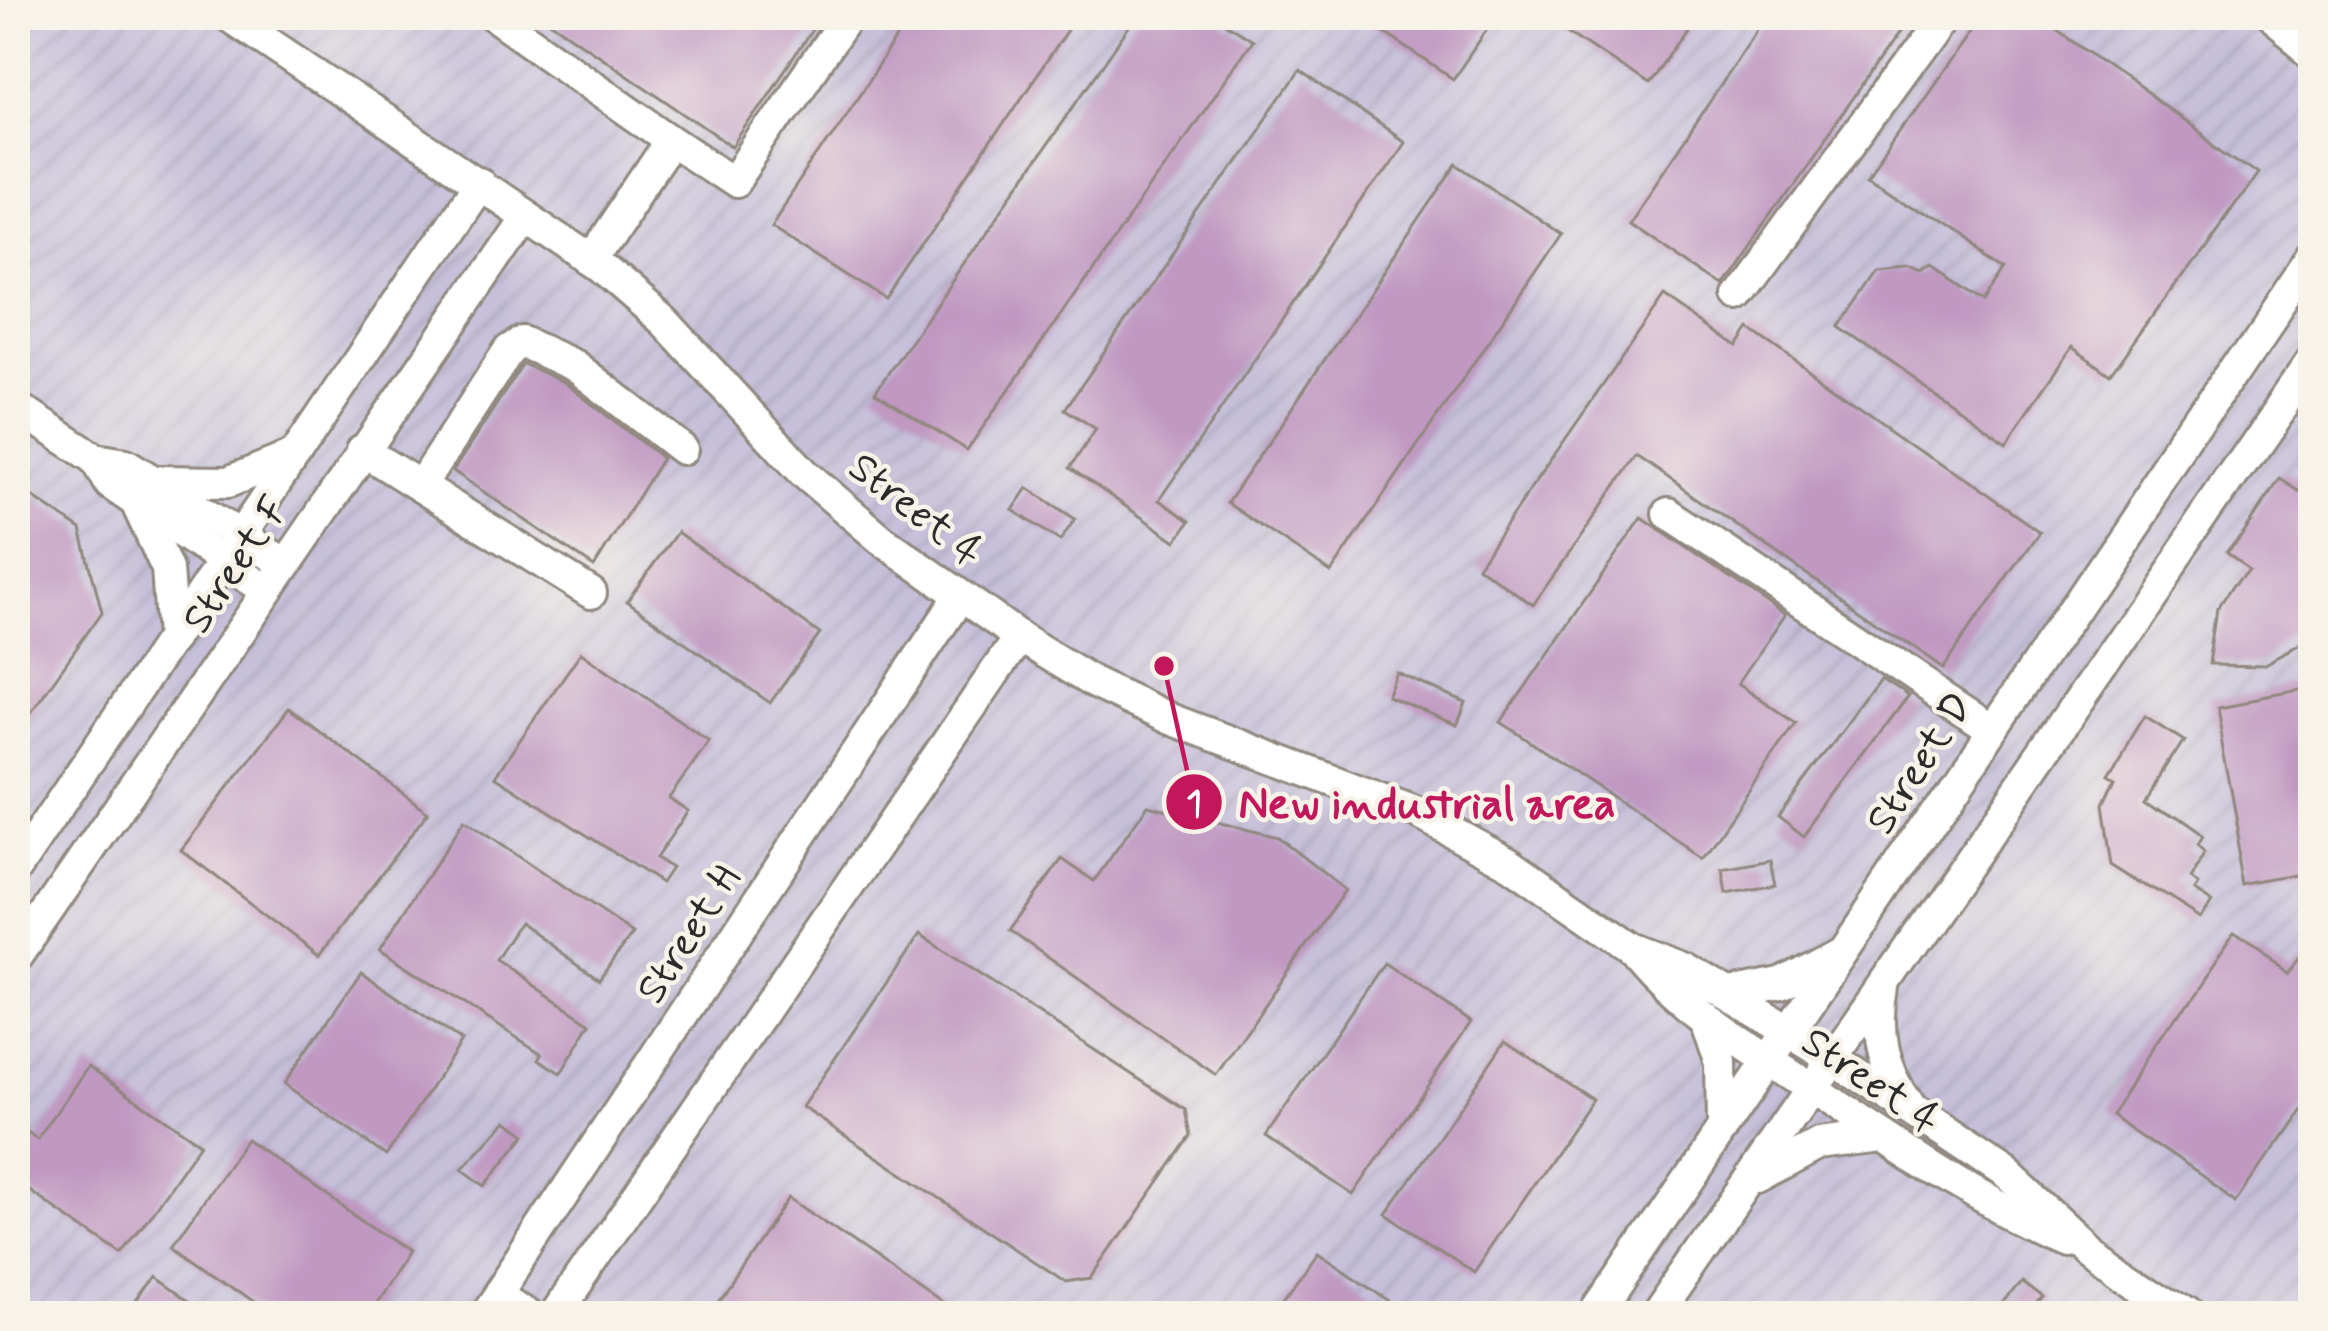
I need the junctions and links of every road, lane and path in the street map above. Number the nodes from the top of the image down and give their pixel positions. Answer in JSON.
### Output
{"nodes":[{"id":1,"x":227,"y":15,"type":"edge"},
{"id":2,"x":493,"y":15,"type":"edge"},
{"id":3,"x":848,"y":15,"type":"edge"},
{"id":4,"x":1943,"y":15,"type":"edge"},
{"id":5,"x":2266,"y":15,"type":"edge"},
{"id":6,"x":2313,"y":53,"type":"edge"},
{"id":7,"x":671,"y":140,"type":"junction"},
{"id":8,"x":479,"y":182,"type":"junction"},
{"id":9,"x":525,"y":217,"type":"junction"},
{"id":10,"x":2313,"y":256,"type":"edge"},
{"id":11,"x":591,"y":260,"type":"junction"},
{"id":12,"x":1739,"y":296,"type":"dead end"},
{"id":13,"x":2313,"y":360,"type":"edge"},
{"id":14,"x":15,"y":406,"type":"edge"},
{"id":15,"x":682,"y":449,"type":"dead end"},
{"id":16,"x":362,"y":450,"type":"junction"},
{"id":17,"x":301,"y":452,"type":"junction"},
{"id":18,"x":422,"y":485,"type":"junction"},
{"id":19,"x":142,"y":491,"type":"junction"},
{"id":20,"x":1669,"y":514,"type":"dead end"},
{"id":21,"x":241,"y":536,"type":"junction"},
{"id":22,"x":223,"y":562,"type":"junction"},
{"id":23,"x":284,"y":563,"type":"junction"},
{"id":24,"x":266,"y":590,"type":"junction"},
{"id":25,"x":591,"y":593,"type":"dead end"},
{"id":26,"x":960,"y":596,"type":"junction"},
{"id":27,"x":1019,"y":637,"type":"junction"},
{"id":28,"x":172,"y":640,"type":"junction"},
{"id":29,"x":1990,"y":728,"type":"junction"},
{"id":30,"x":15,"y":870,"type":"edge"},
{"id":31,"x":1849,"y":946,"type":"junction"},
{"id":32,"x":1633,"y":948,"type":"junction"},
{"id":33,"x":15,"y":959,"type":"edge"},
{"id":34,"x":1885,"y":983,"type":"junction"},
{"id":35,"x":1730,"y":994,"type":"junction"},
{"id":36,"x":1706,"y":1017,"type":"junction"},
{"id":37,"x":1792,"y":1032,"type":"junction"},
{"id":38,"x":1833,"y":1058,"type":"junction"},
{"id":39,"x":1771,"y":1062,"type":"junction"},
{"id":40,"x":1812,"y":1089,"type":"junction"},
{"id":41,"x":1912,"y":1112,"type":"junction"},
{"id":42,"x":1722,"y":1132,"type":"junction"},
{"id":43,"x":1884,"y":1137,"type":"junction"},
{"id":44,"x":1740,"y":1194,"type":"junction"},
{"id":45,"x":2086,"y":1248,"type":"junction"},
{"id":46,"x":491,"y":1305,"type":"edge"},
{"id":47,"x":532,"y":1316,"type":"edge"},
{"id":48,"x":555,"y":1316,"type":"edge"},
{"id":49,"x":1595,"y":1316,"type":"edge"},
{"id":50,"x":1654,"y":1316,"type":"edge"},
{"id":51,"x":2188,"y":1316,"type":"edge"}],
"edges":[{"from":1,"to":8,"type":"street","name":"Street 4"},
{"from":2,"to":7,"type":"street"},
{"from":3,"to":7,"type":"street"},
{"from":4,"to":12,"type":"street"},
{"from":5,"to":6,"type":"street"},
{"from":7,"to":11,"type":"street"},
{"from":8,"to":9,"type":"street","name":"Street 4"},
{"from":8,"to":17,"type":"street","name":"Street F"},
{"from":9,"to":11,"type":"street","name":"Street 4"},
{"from":9,"to":16,"type":"street","name":"Street F"},
{"from":10,"to":29,"type":"street","name":"Street D"},
{"from":11,"to":26,"type":"street","name":"Street 4"},
{"from":13,"to":34,"type":"street"},
{"from":14,"to":19,"type":"street"},
{"from":15,"to":18,"type":"street"},
{"from":16,"to":18,"type":"street"},
{"from":16,"to":23,"type":"street","name":"Street F"},
{"from":17,"to":19,"type":"street"},
{"from":17,"to":21,"type":"street","name":"Street F"},
{"from":18,"to":25,"type":"street"},
{"from":19,"to":21,"type":"street"},
{"from":19,"to":22,"type":"street"},
{"from":19,"to":28,"type":"street"},
{"from":20,"to":29,"type":"street"},
{"from":21,"to":22,"type":"street","name":"Street F"},
{"from":21,"to":23,"type":"street"},
{"from":22,"to":24,"type":"street"},
{"from":22,"to":28,"type":"street","name":"Street F"},
{"from":23,"to":24,"type":"street","name":"Street F"},
{"from":24,"to":33,"type":"street","name":"Street F"},
{"from":26,"to":27,"type":"street","name":"Street 4"},
{"from":26,"to":46,"type":"street","name":"Street H"},
{"from":27,"to":32,"type":"street","name":"Street 4"},
{"from":27,"to":48,"type":"street"},
{"from":28,"to":30,"type":"street","name":"Street F"},
{"from":29,"to":31,"type":"street","name":"Street D"},
{"from":31,"to":35,"type":"street"},
{"from":31,"to":37,"type":"street","name":"Street D"},
{"from":32,"to":35,"type":"street","name":"Street 4"},
{"from":32,"to":36,"type":"street","name":"Street 4"},
{"from":34,"to":38,"type":"street"},
{"from":34,"to":41,"type":"street"},
{"from":35,"to":37,"type":"street","name":"Street 4"},
{"from":36,"to":39,"type":"street","name":"Street 4"},
{"from":36,"to":42,"type":"street"},
{"from":37,"to":38,"type":"street","name":"Street 4"},
{"from":37,"to":39,"type":"street","name":"Street D"},
{"from":38,"to":40,"type":"street"},
{"from":38,"to":41,"type":"street","name":"Street 4"},
{"from":39,"to":40,"type":"street","name":"Street 4"},
{"from":39,"to":42,"type":"street","name":"Street D"},
{"from":40,"to":43,"type":"street","name":"Street 4"},
{"from":40,"to":44,"type":"street"},
{"from":41,"to":45,"type":"street","name":"Street 4"},
{"from":42,"to":49,"type":"street","name":"Street D"},
{"from":43,"to":44,"type":"street"},
{"from":43,"to":45,"type":"street","name":"Street 4"},
{"from":44,"to":50,"type":"street"},
{"from":45,"to":51,"type":"street","name":"Street 4"},
{"from":46,"to":47,"type":"street"}]}
